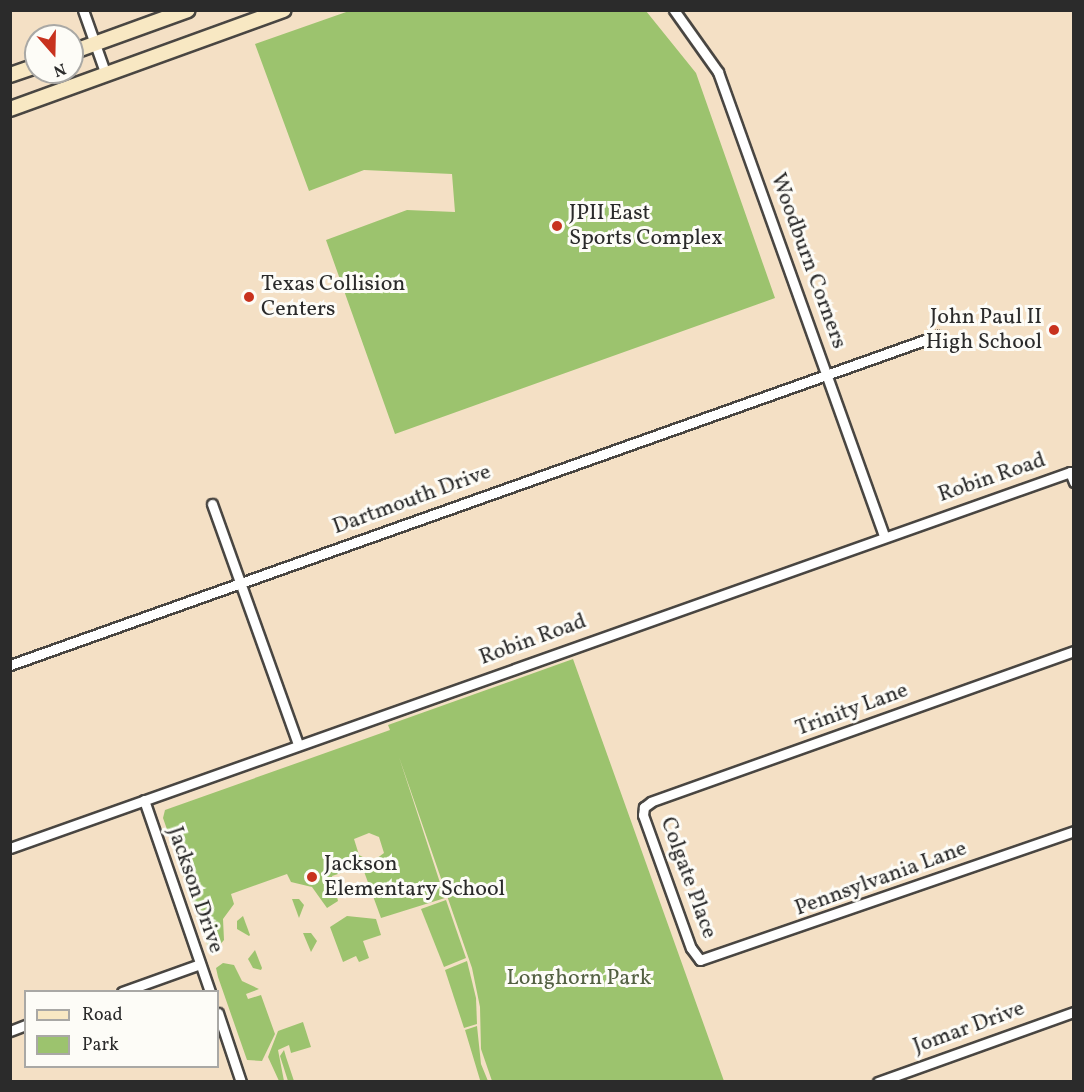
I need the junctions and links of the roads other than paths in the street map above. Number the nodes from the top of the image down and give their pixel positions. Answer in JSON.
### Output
{"nodes":[{"id":1,"x":83,"y":10,"type":"edge"},
{"id":2,"x":188,"y":10,"type":"edge"},
{"id":3,"x":284,"y":10,"type":"edge"},
{"id":4,"x":674,"y":10,"type":"edge"},
{"id":5,"x":95,"y":44,"type":"junction"},
{"id":6,"x":84,"y":48,"type":"edge"},
{"id":7,"x":106,"y":75,"type":"junction"},
{"id":8,"x":10,"y":109,"type":"edge"},
{"id":9,"x":936,"y":336,"type":"dead end"},
{"id":10,"x":828,"y":372,"type":"junction"},
{"id":11,"x":1072,"y":477,"type":"edge"},
{"id":12,"x":212,"y":504,"type":"dead end"},
{"id":13,"x":884,"y":536,"type":"junction"},
{"id":14,"x":241,"y":581,"type":"junction"},
{"id":15,"x":1074,"y":651,"type":"edge"},
{"id":16,"x":10,"y":665,"type":"edge"},
{"id":17,"x":298,"y":744,"type":"junction"},
{"id":18,"x":144,"y":800,"type":"junction"},
{"id":19,"x":644,"y":807,"type":"joint"},
{"id":20,"x":1074,"y":831,"type":"edge"},
{"id":21,"x":10,"y":848,"type":"edge"},
{"id":22,"x":700,"y":960,"type":"joint"},
{"id":23,"x":200,"y":964,"type":"junction"},
{"id":24,"x":128,"y":990,"type":"edge"},
{"id":25,"x":209,"y":990,"type":"edge"},
{"id":26,"x":1074,"y":1012,"type":"edge"},
{"id":27,"x":219,"y":1016,"type":"edge"},
{"id":28,"x":241,"y":1082,"type":"edge"},
{"id":29,"x":878,"y":1082,"type":"edge"}],
"edges":[{"from":1,"to":5,"type":"street"},
{"from":2,"to":5,"type":"main road"},
{"from":3,"to":7,"type":"main road"},
{"from":4,"to":10,"type":"street","name":"Woodburn Corners"},
{"from":5,"to":6,"type":"main road"},
{"from":5,"to":7,"type":"street"},
{"from":7,"to":8,"type":"main road"},
{"from":9,"to":10,"type":"street","name":"Dartmouth Drive"},
{"from":10,"to":13,"type":"street","name":"Woodburn Corners"},
{"from":10,"to":14,"type":"street","name":"Dartmouth Drive"},
{"from":11,"to":13,"type":"street","name":"Robin Road"},
{"from":12,"to":14,"type":"street"},
{"from":13,"to":17,"type":"street","name":"Robin Road"},
{"from":14,"to":16,"type":"street","name":"Dartmouth Drive"},
{"from":14,"to":17,"type":"street"},
{"from":15,"to":19,"type":"street","name":"Trinity Lane"},
{"from":17,"to":18,"type":"street","name":"Robin Road"},
{"from":18,"to":21,"type":"street","name":"Robin Road"},
{"from":18,"to":23,"type":"street","name":"Jackson Drive"},
{"from":19,"to":22,"type":"street","name":"Colgate Place"},
{"from":20,"to":22,"type":"street","name":"Pennsylvania Lane"},
{"from":23,"to":24,"type":"street"},
{"from":23,"to":25,"type":"street","name":"Jackson Drive"},
{"from":26,"to":29,"type":"street","name":"Jomar Drive"},
{"from":27,"to":28,"type":"street"}]}
